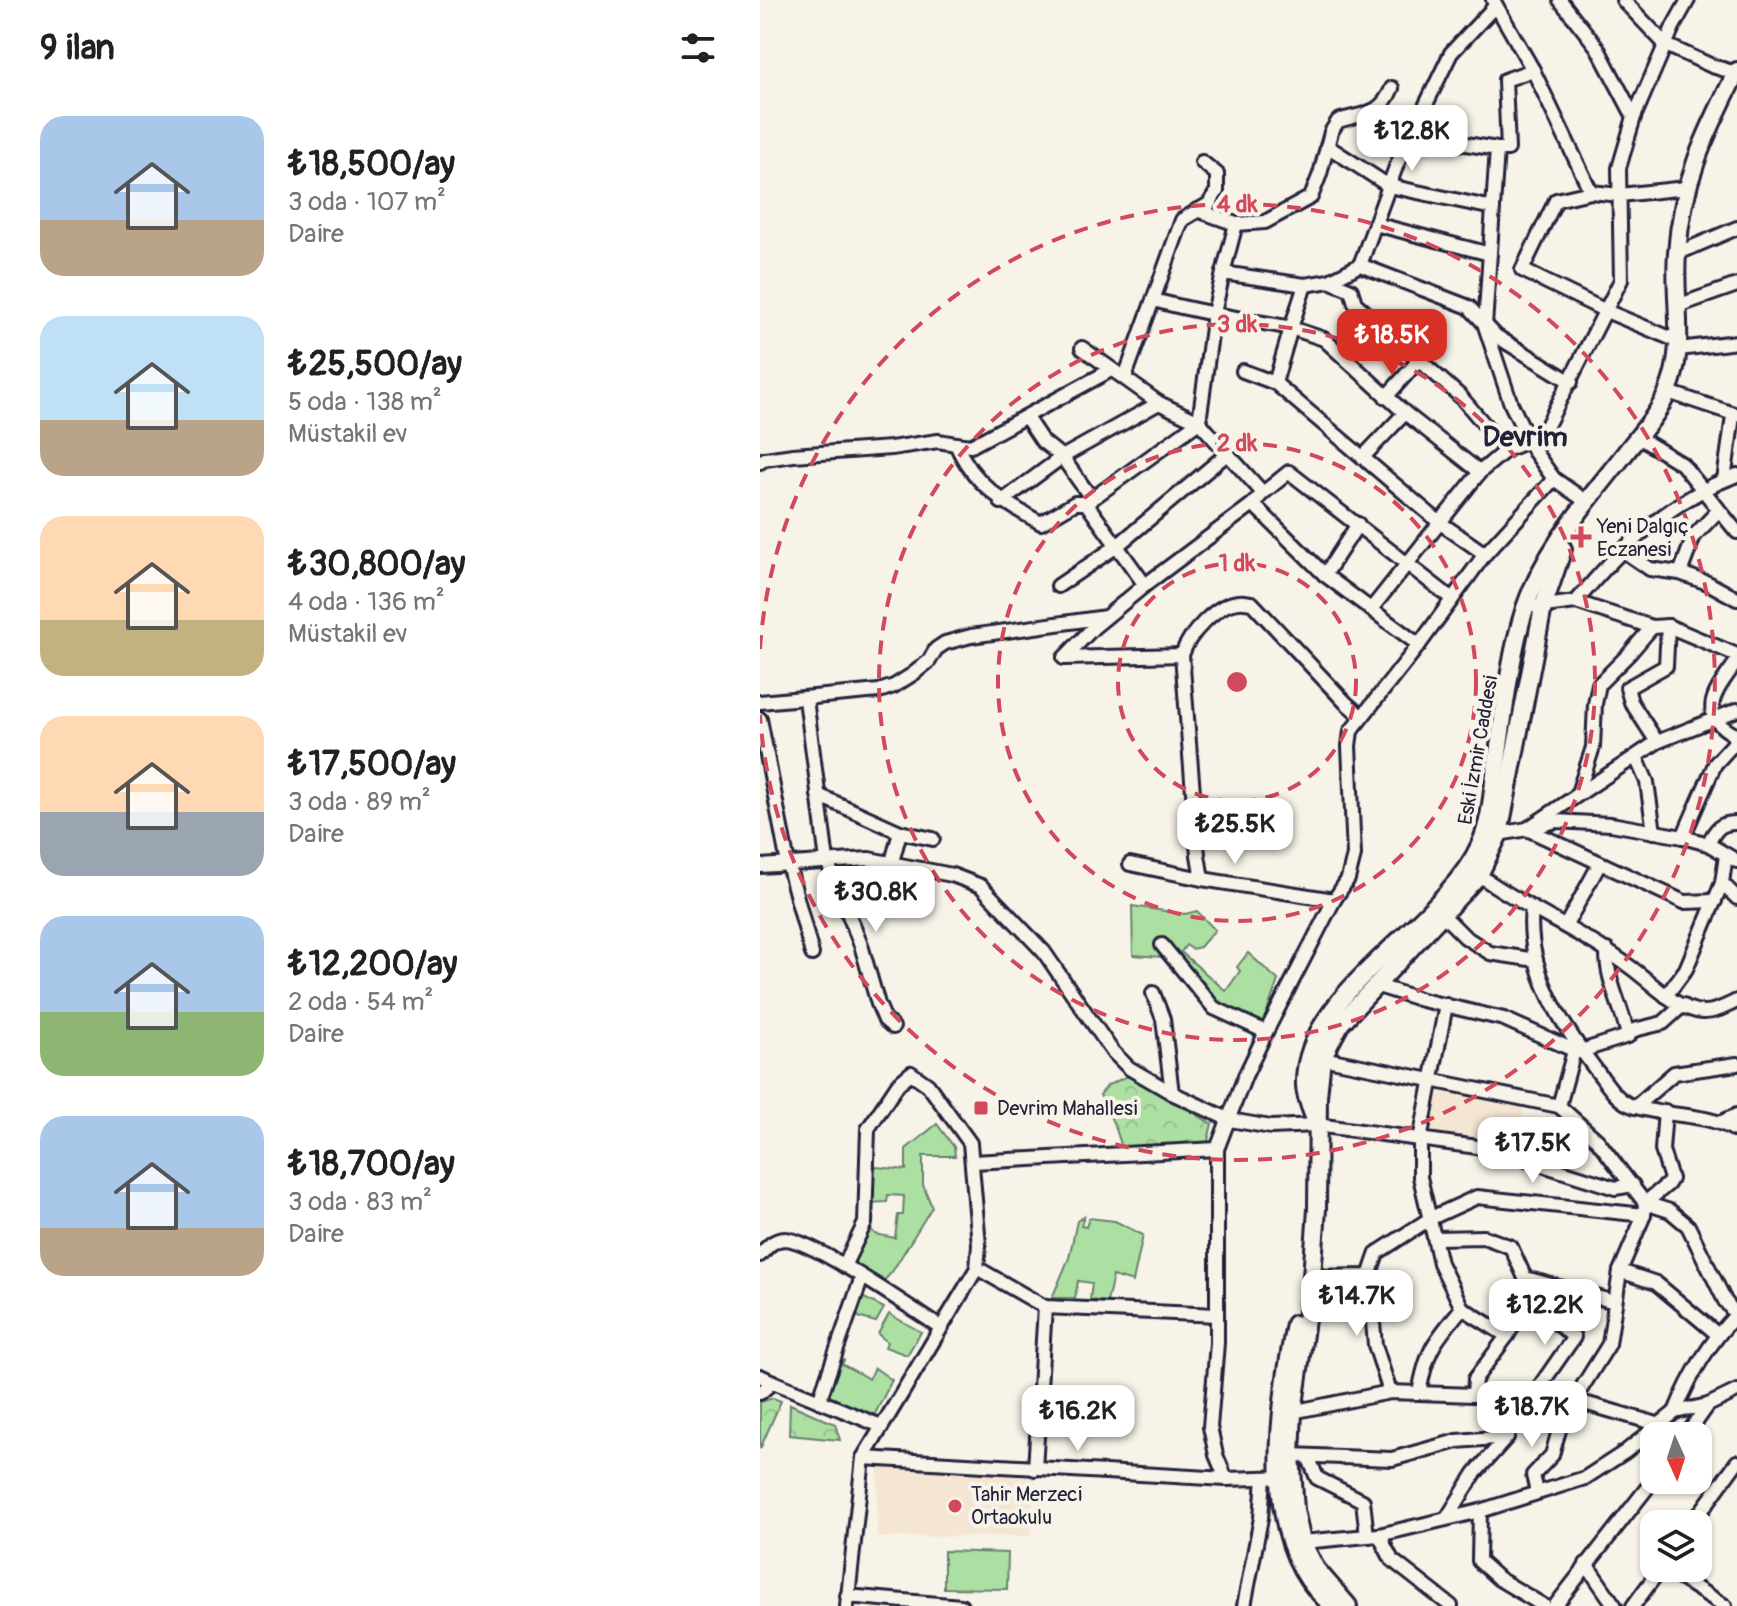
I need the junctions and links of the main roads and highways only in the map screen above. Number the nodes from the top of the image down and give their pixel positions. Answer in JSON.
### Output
{"nodes":[{"id":1,"x":1737,"y":72,"type":"edge"},
{"id":2,"x":1573,"y":521,"type":"junction"},
{"id":3,"x":1317,"y":1125,"type":"junction"},
{"id":4,"x":1287,"y":1413,"type":"junction"},
{"id":5,"x":1279,"y":1477,"type":"junction"},
{"id":6,"x":1334,"y":1606,"type":"edge"},
{"id":7,"x":1348,"y":1606,"type":"edge"}],
"edges":[{"from":1,"to":2,"type":"main road","name":"Eski İzmir Caddesi"},
{"from":2,"to":3,"type":"main road","name":"Eski İzmir Caddesi"},
{"from":2,"to":3,"type":"main road","name":"Eski İzmir Caddesi"},
{"from":3,"to":4,"type":"main road","name":"Eski İzmir Caddesi"},
{"from":4,"to":5,"type":"main road"},
{"from":4,"to":5,"type":"main road","name":"Eski İzmir Caddesi"},
{"from":5,"to":6,"type":"main road"},
{"from":5,"to":7,"type":"main road","name":"Eski İzmir Caddesi"}]}
